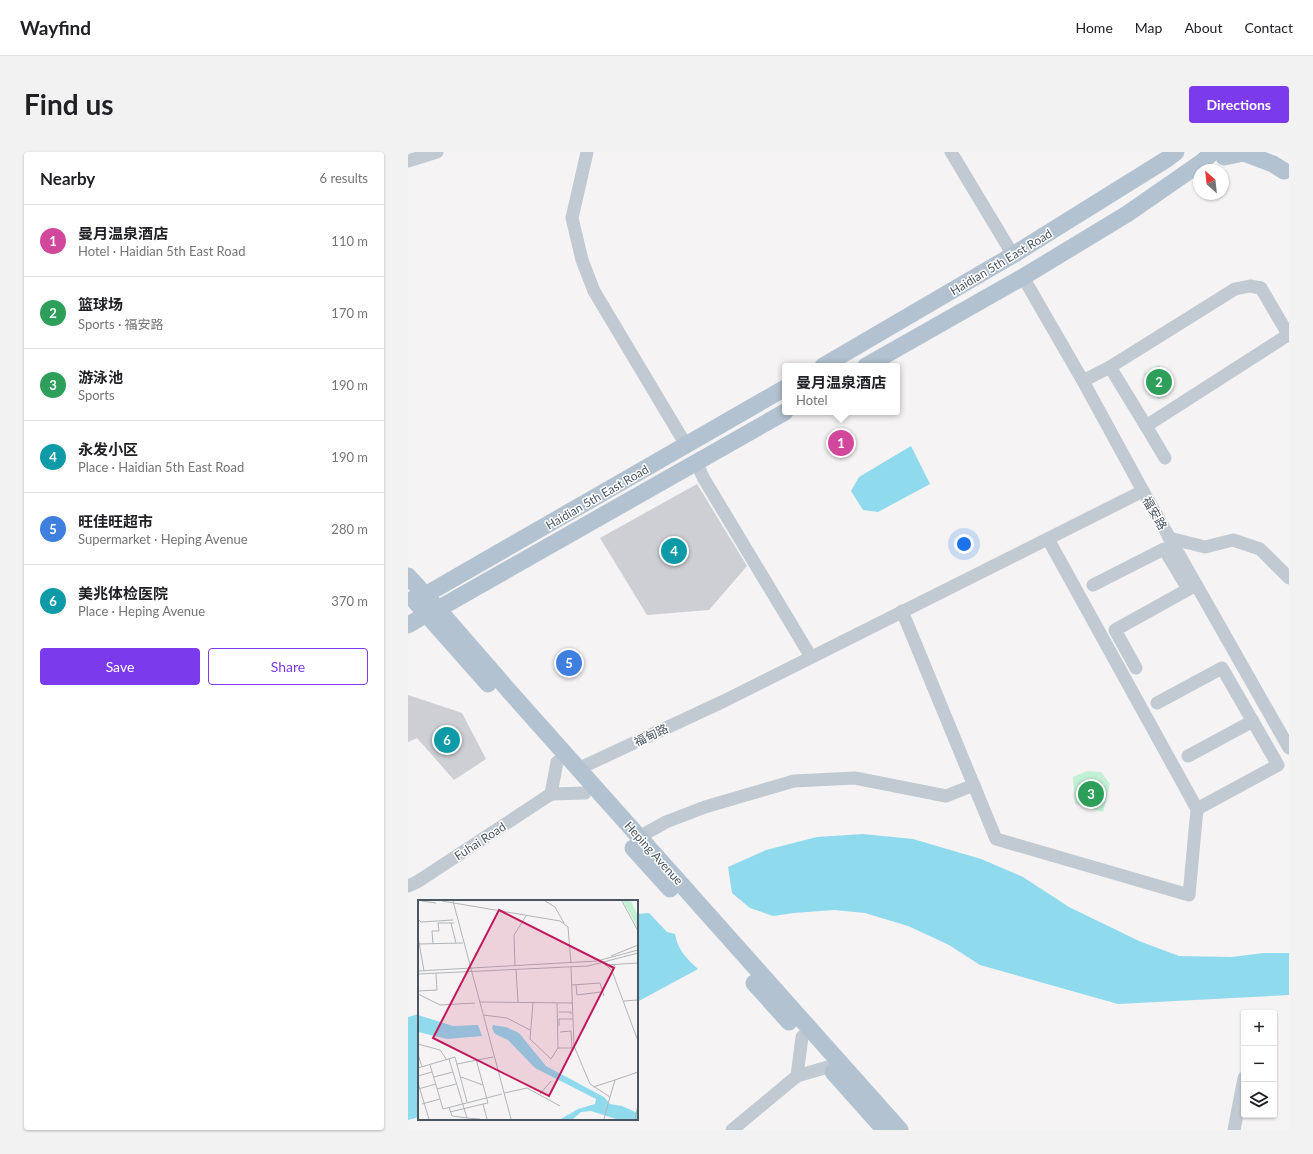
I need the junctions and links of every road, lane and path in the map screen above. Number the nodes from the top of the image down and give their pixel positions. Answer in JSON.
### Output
{"nodes":[{"id":1,"x":437,"y":152,"type":"edge"},
{"id":2,"x":587,"y":152,"type":"edge"},
{"id":3,"x":951,"y":152,"type":"edge"},
{"id":4,"x":1280,"y":152,"type":"edge"},
{"id":5,"x":1172,"y":154,"type":"edge"},
{"id":6,"x":1218,"y":156,"type":"edge"},
{"id":7,"x":408,"y":161,"type":"edge"},
{"id":8,"x":1287,"y":174,"type":"edge"},
{"id":9,"x":1014,"y":255,"type":"junction"},
{"id":10,"x":1023,"y":277,"type":"junction"},
{"id":11,"x":1289,"y":336,"type":"edge"},
{"id":12,"x":828,"y":363,"type":"edge"},
{"id":13,"x":871,"y":363,"type":"edge"},
{"id":14,"x":1110,"y":367,"type":"junction"},
{"id":15,"x":1083,"y":381,"type":"junction"},
{"id":16,"x":782,"y":390,"type":"edge"},
{"id":17,"x":782,"y":414,"type":"edge"},
{"id":18,"x":1146,"y":426,"type":"junction"},
{"id":19,"x":686,"y":446,"type":"junction"},
{"id":20,"x":1165,"y":458,"type":"dead end"},
{"id":21,"x":696,"y":462,"type":"junction"},
{"id":22,"x":1143,"y":491,"type":"junction"},
{"id":23,"x":1048,"y":538,"type":"junction"},
{"id":24,"x":1169,"y":538,"type":"junction"},
{"id":25,"x":408,"y":576,"type":"edge"},
{"id":26,"x":1289,"y":578,"type":"edge"},
{"id":27,"x":1093,"y":585,"type":"dead end"},
{"id":28,"x":1192,"y":587,"type":"junction"},
{"id":29,"x":414,"y":598,"type":"edge"},
{"id":30,"x":433,"y":611,"type":"junction"},
{"id":31,"x":902,"y":611,"type":"junction"},
{"id":32,"x":408,"y":625,"type":"edge"},
{"id":33,"x":812,"y":657,"type":"junction"},
{"id":34,"x":1136,"y":668,"type":"dead end"},
{"id":35,"x":1158,"y":703,"type":"dead end"},
{"id":36,"x":1253,"y":721,"type":"junction"},
{"id":37,"x":1289,"y":748,"type":"edge"},
{"id":38,"x":1188,"y":756,"type":"dead end"},
{"id":39,"x":557,"y":762,"type":"junction"},
{"id":40,"x":578,"y":769,"type":"junction"},
{"id":41,"x":974,"y":785,"type":"junction"},
{"id":42,"x":585,"y":793,"type":"junction"},
{"id":43,"x":551,"y":794,"type":"junction"},
{"id":44,"x":1197,"y":810,"type":"junction"},
{"id":45,"x":639,"y":837,"type":"junction"},
{"id":46,"x":408,"y":886,"type":"edge"},
{"id":47,"x":802,"y":1037,"type":"junction"},
{"id":48,"x":828,"y":1067,"type":"junction"},
{"id":49,"x":797,"y":1076,"type":"junction"},
{"id":50,"x":1243,"y":1082,"type":"edge"},
{"id":51,"x":733,"y":1130,"type":"edge"},
{"id":52,"x":884,"y":1130,"type":"edge"},
{"id":53,"x":900,"y":1130,"type":"edge"},
{"id":54,"x":1234,"y":1130,"type":"edge"}],
"edges":[{"from":1,"to":7,"type":"street"},
{"from":2,"to":19,"type":"street"},
{"from":3,"to":9,"type":"street"},
{"from":4,"to":8,"type":"main road"},
{"from":5,"to":9,"type":"main road","name":"Haidian 5th East Road"},
{"from":6,"to":8,"type":"main road"},
{"from":6,"to":10,"type":"main road","name":"Haidian 5th East Road"},
{"from":9,"to":12,"type":"main road","name":"Haidian 5th East Road"},
{"from":10,"to":13,"type":"main road","name":"Haidian 5th East Road"},
{"from":10,"to":15,"type":"street","name":"福安路"},
{"from":11,"to":14,"type":"street"},
{"from":11,"to":18,"type":"street"},
{"from":14,"to":15,"type":"street"},
{"from":14,"to":18,"type":"street"},
{"from":15,"to":22,"type":"street","name":"福安路"},
{"from":16,"to":19,"type":"main road","name":"Haidian 5th East Road"},
{"from":17,"to":21,"type":"main road","name":"Haidian 5th East Road"},
{"from":18,"to":20,"type":"street"},
{"from":19,"to":29,"type":"main road","name":"Haidian 5th East Road"},
{"from":21,"to":30,"type":"main road","name":"Haidian 5th East Road"},
{"from":21,"to":33,"type":"street"},
{"from":22,"to":23,"type":"street","name":"福甸路"},
{"from":22,"to":24,"type":"street","name":"福安路"},
{"from":23,"to":31,"type":"street","name":"福甸路"},
{"from":23,"to":44,"type":"street"},
{"from":24,"to":26,"type":"street"},
{"from":24,"to":28,"type":"street","name":"福安路"},
{"from":25,"to":29,"type":"main road","name":"Heping Avenue"},
{"from":27,"to":28,"type":"street"},
{"from":28,"to":34,"type":"street"},
{"from":28,"to":37,"type":"street","name":"福安路"},
{"from":29,"to":30,"type":"main road","name":"Heping Avenue"},
{"from":30,"to":32,"type":"main road","name":"Haidian 5th East Road"},
{"from":30,"to":39,"type":"main road","name":"Heping Avenue"},
{"from":30,"to":40,"type":"main road","name":"Heping Avenue"},
{"from":31,"to":33,"type":"street","name":"福甸路"},
{"from":31,"to":41,"type":"street"},
{"from":33,"to":40,"type":"street","name":"福甸路"},
{"from":35,"to":36,"type":"street"},
{"from":36,"to":38,"type":"street"},
{"from":36,"to":44,"type":"street"},
{"from":39,"to":42,"type":"main road","name":"Heping Avenue"},
{"from":39,"to":43,"type":"street"},
{"from":40,"to":45,"type":"main road","name":"Heping Avenue"},
{"from":41,"to":44,"type":"street"},
{"from":41,"to":45,"type":"street"},
{"from":42,"to":43,"type":"street"},
{"from":42,"to":47,"type":"main road","name":"Heping Avenue"},
{"from":43,"to":46,"type":"street","name":"Fuhai Road"},
{"from":45,"to":53,"type":"main road","name":"Heping Avenue"},
{"from":47,"to":48,"type":"main road","name":"Heping Avenue"},
{"from":47,"to":49,"type":"street"},
{"from":48,"to":49,"type":"street"},
{"from":48,"to":52,"type":"main road","name":"Heping Avenue"},
{"from":49,"to":51,"type":"street"},
{"from":50,"to":54,"type":"street"}]}
